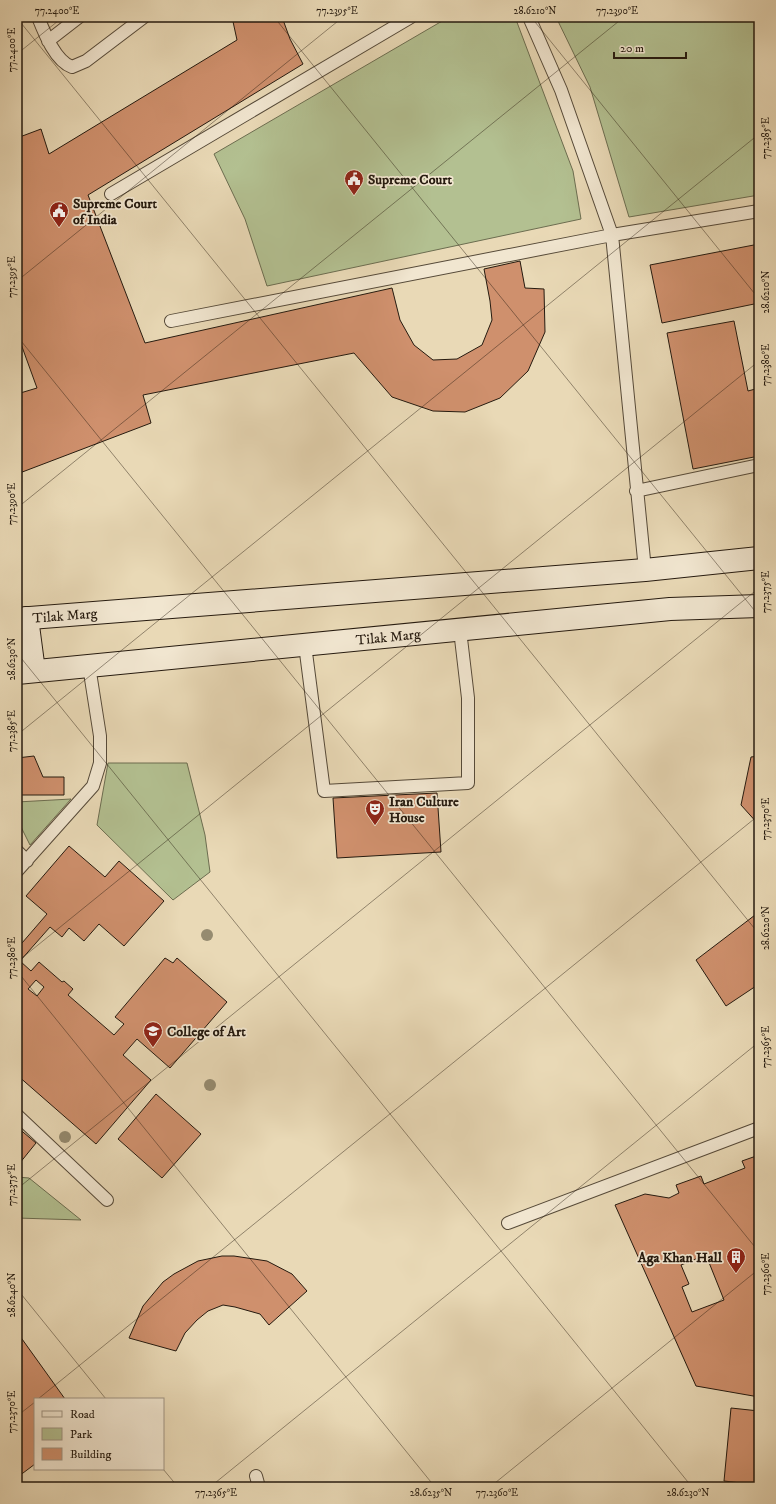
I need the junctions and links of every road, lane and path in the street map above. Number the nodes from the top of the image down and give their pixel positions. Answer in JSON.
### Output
{"nodes":[{"id":1,"x":38,"y":17,"type":"edge"},
{"id":2,"x":79,"y":17,"type":"edge"},
{"id":3,"x":144,"y":17,"type":"edge"},
{"id":4,"x":411,"y":17,"type":"edge"},
{"id":5,"x":529,"y":17,"type":"edge"},
{"id":6,"x":48,"y":41,"type":"junction"},
{"id":7,"x":111,"y":194,"type":"dead end"},
{"id":8,"x":759,"y":211,"type":"edge"},
{"id":9,"x":612,"y":236,"type":"junction"},
{"id":10,"x":171,"y":321,"type":"dead end"},
{"id":11,"x":759,"y":465,"type":"edge"},
{"id":12,"x":636,"y":491,"type":"junction"},
{"id":13,"x":759,"y":558,"type":"edge"},
{"id":14,"x":645,"y":570,"type":"junction"},
{"id":15,"x":759,"y":606,"type":"edge"},
{"id":16,"x":22,"y":618,"type":"edge"},
{"id":17,"x":460,"y":630,"type":"junction"},
{"id":18,"x":305,"y":645,"type":"junction"},
{"id":19,"x":89,"y":666,"type":"junction"},
{"id":20,"x":25,"y":672,"type":"edge"},
{"id":21,"x":17,"y":851,"type":"edge"},
{"id":22,"x":27,"y":861,"type":"junction"},
{"id":23,"x":17,"y":871,"type":"edge"},
{"id":24,"x":17,"y":1115,"type":"edge"},
{"id":25,"x":759,"y":1128,"type":"edge"},
{"id":26,"x":107,"y":1200,"type":"dead end"},
{"id":27,"x":508,"y":1223,"type":"dead end"}],
"edges":[{"from":1,"to":6,"type":"lane"},
{"from":2,"to":6,"type":"lane"},
{"from":3,"to":6,"type":"lane"},
{"from":4,"to":7,"type":"lane"},
{"from":5,"to":9,"type":"lane"},
{"from":8,"to":9,"type":"lane"},
{"from":9,"to":10,"type":"lane"},
{"from":9,"to":12,"type":"lane"},
{"from":11,"to":12,"type":"lane"},
{"from":12,"to":14,"type":"lane"},
{"from":13,"to":14,"type":"main road","name":"Tilak Marg"},
{"from":14,"to":16,"type":"main road","name":"Tilak Marg"},
{"from":15,"to":17,"type":"main road","name":"Tilak Marg"},
{"from":16,"to":20,"type":"main road"},
{"from":17,"to":18,"type":"main road","name":"Tilak Marg"},
{"from":17,"to":18,"type":"lane"},
{"from":18,"to":19,"type":"main road","name":"Tilak Marg"},
{"from":19,"to":20,"type":"main road","name":"Tilak Marg"},
{"from":19,"to":22,"type":"lane"},
{"from":21,"to":22,"type":"lane"},
{"from":22,"to":23,"type":"lane"},
{"from":24,"to":26,"type":"lane"},
{"from":25,"to":27,"type":"lane"}]}
